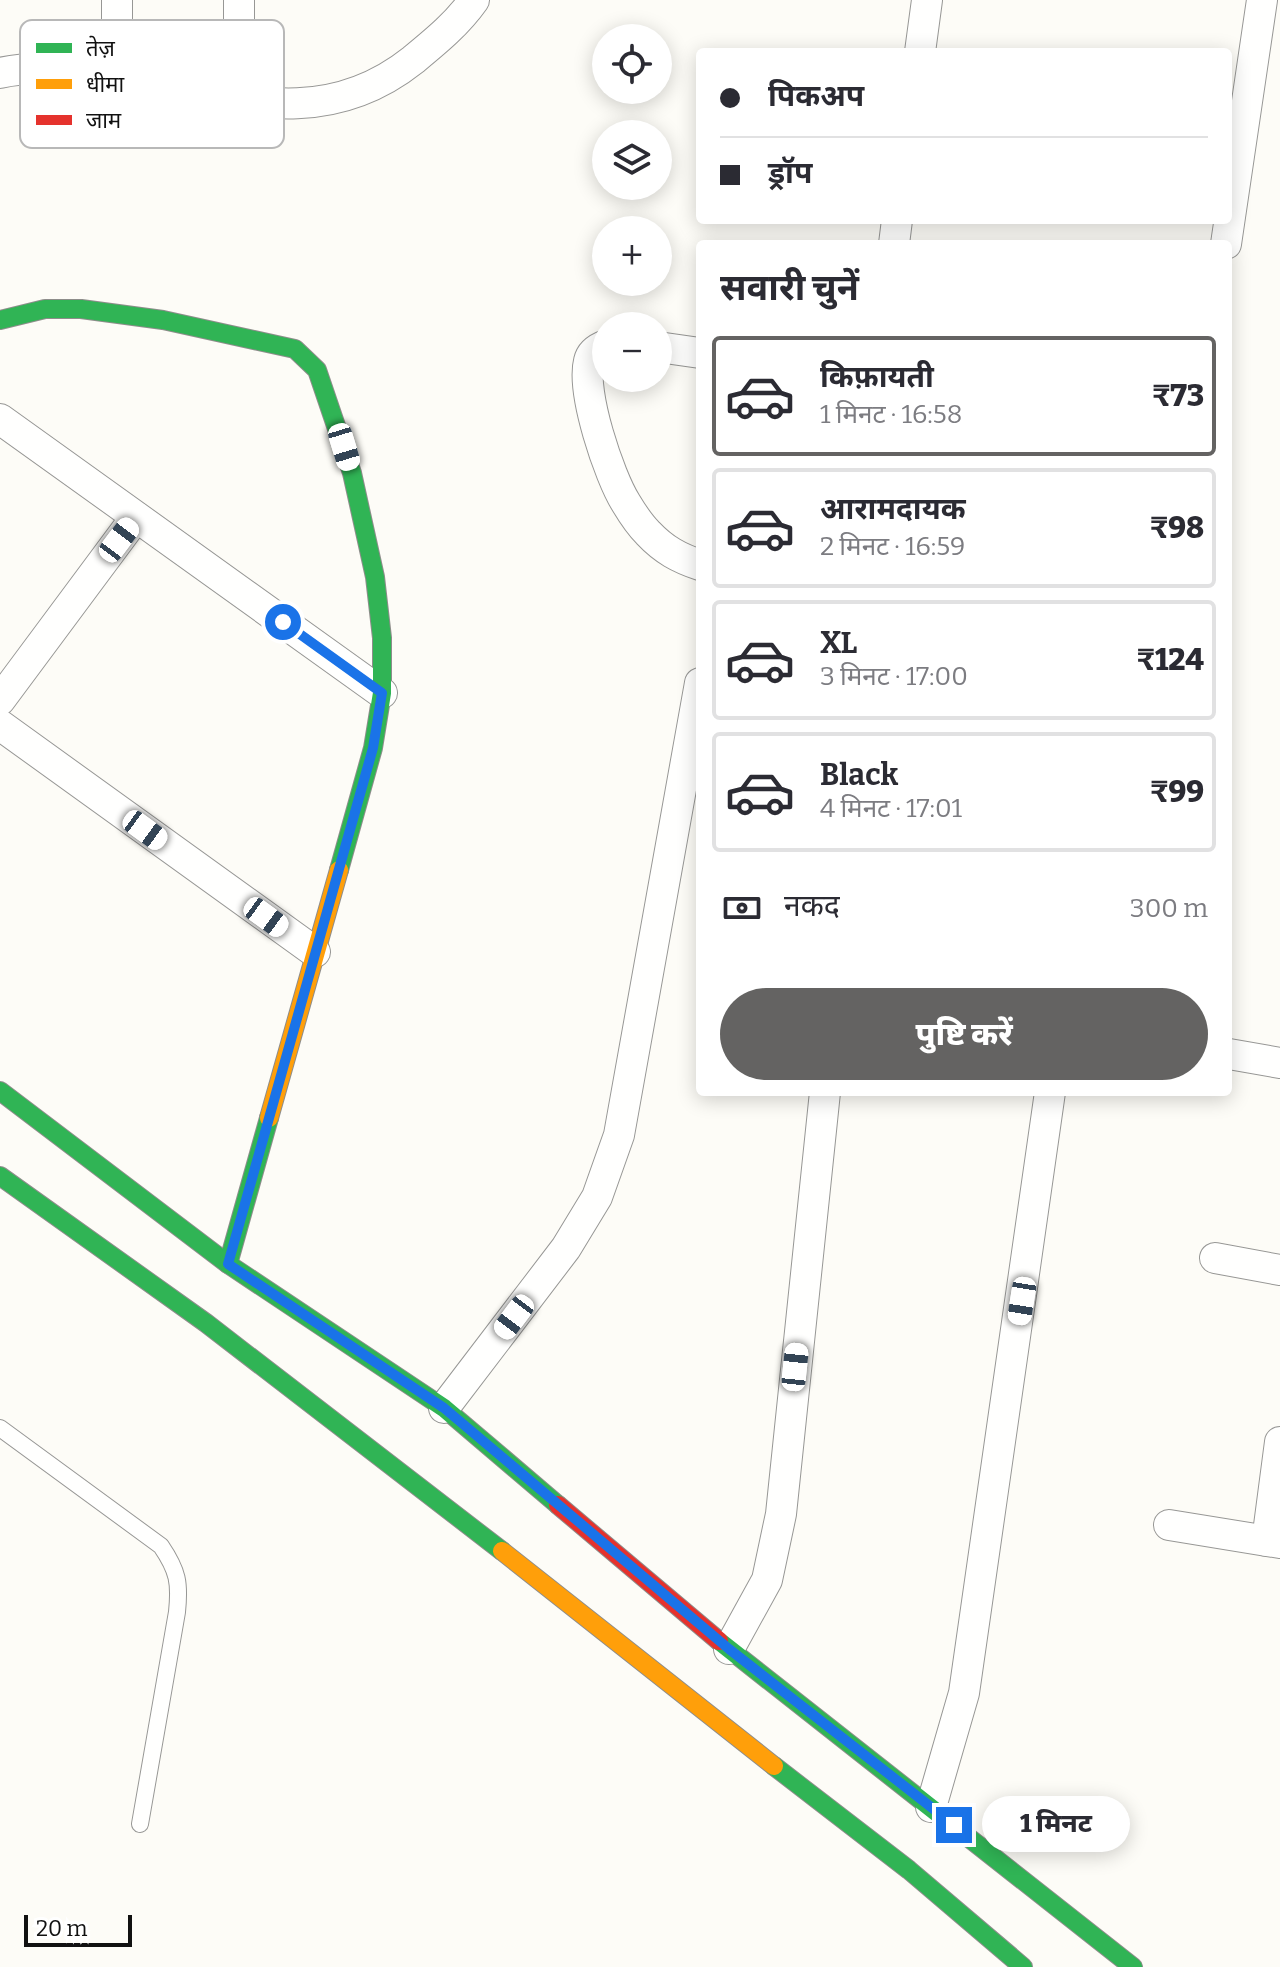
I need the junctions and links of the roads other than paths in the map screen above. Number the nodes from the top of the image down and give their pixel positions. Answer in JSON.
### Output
{"nodes":[{"id":1,"x":474,"y":0,"type":"edge"},
{"id":2,"x":927,"y":0,"type":"edge"},
{"id":3,"x":1262,"y":0,"type":"edge"},
{"id":4,"x":921,"y":48,"type":"edge"},
{"id":5,"x":20,"y":71,"type":"edge"},
{"id":6,"x":0,"y":73,"type":"edge"},
{"id":7,"x":284,"y":105,"type":"edge"},
{"id":8,"x":1232,"y":203,"type":"edge"},
{"id":9,"x":0,"y":320,"type":"edge"},
{"id":10,"x":672,"y":349,"type":"edge"},
{"id":11,"x":696,"y":352,"type":"edge"},
{"id":12,"x":592,"y":355,"type":"edge"},
{"id":13,"x":0,"y":419,"type":"edge"},
{"id":14,"x":136,"y":517,"type":"junction"},
{"id":15,"x":696,"y":564,"type":"edge"},
{"id":16,"x":382,"y":693,"type":"junction"},
{"id":17,"x":0,"y":700,"type":"edge"},
{"id":18,"x":696,"y":710,"type":"edge"},
{"id":19,"x":0,"y":725,"type":"edge"},
{"id":20,"x":315,"y":952,"type":"junction"},
{"id":21,"x":1232,"y":1055,"type":"edge"},
{"id":22,"x":1280,"y":1063,"type":"edge"},
{"id":23,"x":0,"y":1091,"type":"edge"},
{"id":24,"x":825,"y":1096,"type":"edge"},
{"id":25,"x":1049,"y":1096,"type":"edge"},
{"id":26,"x":2,"y":1184,"type":"edge"},
{"id":27,"x":1215,"y":1258,"type":"dead end"},
{"id":28,"x":228,"y":1264,"type":"junction"},
{"id":29,"x":1280,"y":1270,"type":"edge"},
{"id":30,"x":444,"y":1408,"type":"junction"},
{"id":31,"x":0,"y":1428,"type":"edge"},
{"id":32,"x":1280,"y":1442,"type":"edge"},
{"id":33,"x":1169,"y":1525,"type":"dead end"},
{"id":34,"x":1274,"y":1542,"type":"edge"},
{"id":35,"x":729,"y":1649,"type":"junction"},
{"id":36,"x":931,"y":1807,"type":"junction"},
{"id":37,"x":140,"y":1824,"type":"dead end"},
{"id":38,"x":1004,"y":1962,"type":"edge"},
{"id":39,"x":1133,"y":1967,"type":"edge"}],
"edges":[{"from":1,"to":7,"type":"street"},
{"from":2,"to":4,"type":"street"},
{"from":3,"to":8,"type":"street"},
{"from":5,"to":6,"type":"street"},
{"from":9,"to":16,"type":"main road"},
{"from":10,"to":11,"type":"street"},
{"from":12,"to":15,"type":"street"},
{"from":13,"to":14,"type":"street"},
{"from":14,"to":16,"type":"street"},
{"from":14,"to":17,"type":"street"},
{"from":16,"to":20,"type":"main road"},
{"from":18,"to":30,"type":"street"},
{"from":19,"to":20,"type":"street"},
{"from":20,"to":28,"type":"main road"},
{"from":21,"to":22,"type":"street"},
{"from":23,"to":28,"type":"main road"},
{"from":24,"to":35,"type":"street"},
{"from":25,"to":36,"type":"street"},
{"from":26,"to":38,"type":"main road"},
{"from":27,"to":29,"type":"street"},
{"from":28,"to":30,"type":"main road"},
{"from":30,"to":35,"type":"main road"},
{"from":31,"to":37,"type":"lane"},
{"from":32,"to":34,"type":"street"},
{"from":33,"to":34,"type":"street"},
{"from":35,"to":36,"type":"main road"},
{"from":36,"to":39,"type":"main road"}]}
